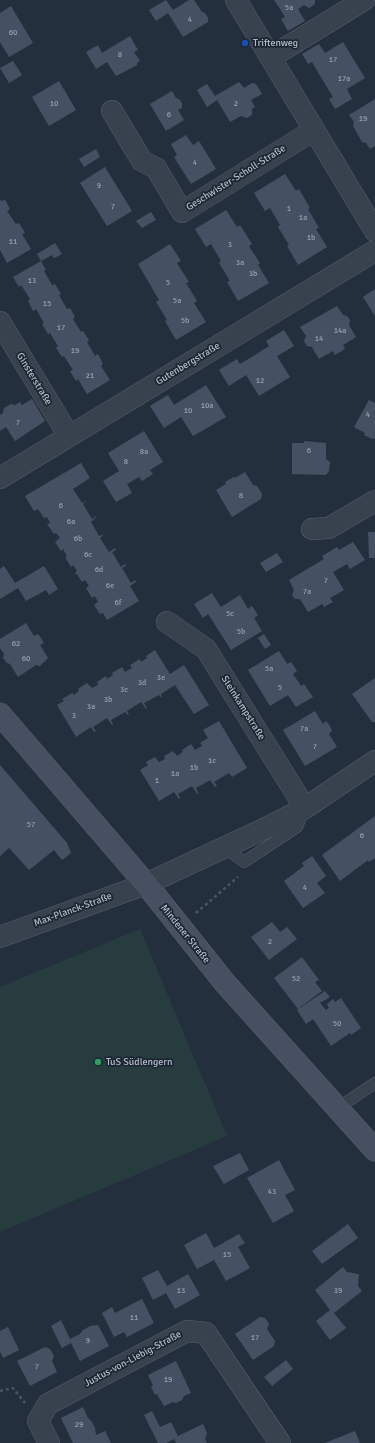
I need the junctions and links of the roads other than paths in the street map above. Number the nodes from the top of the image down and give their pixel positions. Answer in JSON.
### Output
{"nodes":[{"id":1,"x":236,"y":0,"type":"edge"},
{"id":2,"x":364,"y":0,"type":"edge"},
{"id":3,"x":271,"y":57,"type":"junction"},
{"id":4,"x":112,"y":110,"type":"dead end"},
{"id":5,"x":314,"y":130,"type":"junction"},
{"id":6,"x":375,"y":231,"type":"edge"},
{"id":7,"x":375,"y":251,"type":"edge"},
{"id":8,"x":0,"y":322,"type":"edge"},
{"id":9,"x":69,"y":436,"type":"junction"},
{"id":10,"x":0,"y":478,"type":"edge"},
{"id":11,"x":375,"y":500,"type":"edge"},
{"id":12,"x":312,"y":528,"type":"dead end"},
{"id":13,"x":167,"y":622,"type":"dead end"},
{"id":14,"x":0,"y":714,"type":"edge"},
{"id":15,"x":375,"y":761,"type":"edge"},
{"id":16,"x":305,"y":808,"type":"junction"},
{"id":17,"x":224,"y":847,"type":"junction"},
{"id":18,"x":146,"y":884,"type":"junction"},
{"id":19,"x":0,"y":937,"type":"edge"},
{"id":20,"x":375,"y":1083,"type":"edge"},
{"id":21,"x":338,"y":1108,"type":"junction"},
{"id":22,"x":375,"y":1150,"type":"edge"},
{"id":23,"x":49,"y":1443,"type":"edge"},
{"id":24,"x":280,"y":1443,"type":"edge"}],
"edges":[{"from":1,"to":3,"type":"street"},
{"from":2,"to":3,"type":"street"},
{"from":3,"to":5,"type":"street"},
{"from":4,"to":5,"type":"street","name":"Geschwister-Scholl-Straße"},
{"from":5,"to":6,"type":"street"},
{"from":7,"to":9,"type":"street","name":"Gutenbergstraße"},
{"from":8,"to":9,"type":"street","name":"Ginsterstraße"},
{"from":9,"to":10,"type":"street","name":"Gutenbergstraße"},
{"from":11,"to":12,"type":"street"},
{"from":13,"to":16,"type":"street","name":"Steinkampstraße"},
{"from":14,"to":18,"type":"main road","name":"Mindener Straße"},
{"from":15,"to":16,"type":"street"},
{"from":16,"to":17,"type":"street"},
{"from":16,"to":17,"type":"lane"},
{"from":17,"to":18,"type":"street"},
{"from":18,"to":19,"type":"street","name":"Max-Planck-Straße"},
{"from":18,"to":21,"type":"main road","name":"Mindener Straße"},
{"from":20,"to":21,"type":"lane"},
{"from":21,"to":22,"type":"main road","name":"Mindener Straße"},
{"from":23,"to":24,"type":"street","name":"Justus-von-Liebig-Straße"}]}
